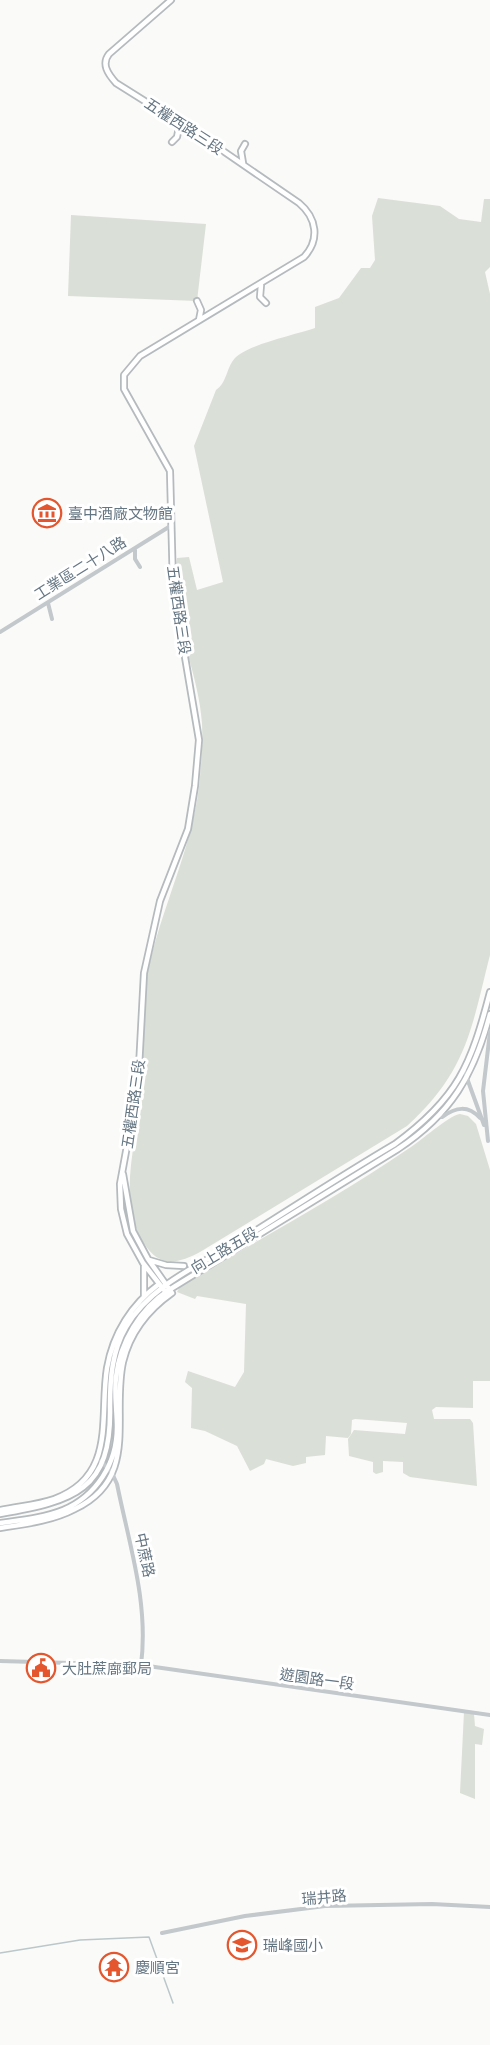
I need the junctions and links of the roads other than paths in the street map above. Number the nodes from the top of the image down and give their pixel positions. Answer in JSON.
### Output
{"nodes":[{"id":1,"x":168,"y":2,"type":"edge"},
{"id":2,"x":180,"y":122,"type":"junction"},
{"id":3,"x":172,"y":142,"type":"dead end"},
{"id":4,"x":245,"y":144,"type":"dead end"},
{"id":5,"x":244,"y":165,"type":"junction"},
{"id":6,"x":261,"y":284,"type":"junction"},
{"id":7,"x":197,"y":301,"type":"dead end"},
{"id":8,"x":266,"y":303,"type":"dead end"},
{"id":9,"x":199,"y":320,"type":"junction"},
{"id":10,"x":172,"y":525,"type":"junction"},
{"id":11,"x":135,"y":549,"type":"junction"},
{"id":12,"x":140,"y":567,"type":"dead end"},
{"id":13,"x":48,"y":602,"type":"junction"},
{"id":14,"x":52,"y":619,"type":"dead end"},
{"id":15,"x":0,"y":632,"type":"edge"},
{"id":16,"x":490,"y":992,"type":"edge"},
{"id":17,"x":490,"y":1014,"type":"edge"},
{"id":18,"x":490,"y":1032,"type":"edge"},
{"id":19,"x":464,"y":1070,"type":"junction"},
{"id":20,"x":467,"y":1078,"type":"junction"},
{"id":21,"x":442,"y":1117,"type":"dead end"},
{"id":22,"x":482,"y":1119,"type":"junction"},
{"id":23,"x":488,"y":1141,"type":"junction"},
{"id":24,"x":490,"y":1146,"type":"edge"},
{"id":25,"x":145,"y":1261,"type":"junction"},
{"id":26,"x":184,"y":1266,"type":"dead end"},
{"id":27,"x":166,"y":1289,"type":"junction"},
{"id":28,"x":144,"y":1296,"type":"junction"},
{"id":29,"x":98,"y":1458,"type":"junction"},
{"id":30,"x":104,"y":1463,"type":"junction"},
{"id":31,"x":111,"y":1471,"type":"junction"},
{"id":32,"x":107,"y":1482,"type":"junction"},
{"id":33,"x":117,"y":1484,"type":"junction"},
{"id":34,"x":0,"y":1512,"type":"edge"},
{"id":35,"x":0,"y":1523,"type":"edge"},
{"id":36,"x":0,"y":1528,"type":"edge"},
{"id":37,"x":0,"y":1661,"type":"edge"},
{"id":38,"x":141,"y":1665,"type":"junction"},
{"id":39,"x":490,"y":1715,"type":"edge"},
{"id":40,"x":490,"y":1907,"type":"edge"},
{"id":41,"x":162,"y":1933,"type":"dead end"}],
"edges":[{"from":1,"to":2,"type":"main road","name":"五權西路三段"},
{"from":2,"to":3,"type":"main road"},
{"from":2,"to":5,"type":"main road","name":"五權西路三段"},
{"from":4,"to":5,"type":"main road"},
{"from":5,"to":6,"type":"main road","name":"五權西路三段"},
{"from":6,"to":8,"type":"main road"},
{"from":6,"to":9,"type":"main road","name":"五權西路三段"},
{"from":7,"to":9,"type":"main road"},
{"from":9,"to":10,"type":"main road","name":"五權西路三段"},
{"from":10,"to":11,"type":"street","name":"工業區二十八路"},
{"from":10,"to":25,"type":"main road","name":"五權西路三段"},
{"from":11,"to":12,"type":"street"},
{"from":11,"to":13,"type":"street","name":"工業區二十八路"},
{"from":13,"to":14,"type":"street"},
{"from":13,"to":15,"type":"street","name":"工業區二十八路"},
{"from":16,"to":19,"type":"main road","name":"向上路五段"},
{"from":17,"to":20,"type":"main road","name":"向上路五段"},
{"from":18,"to":23,"type":"street"},
{"from":19,"to":20,"type":"street"},
{"from":19,"to":27,"type":"main road","name":"向上路五段"},
{"from":20,"to":22,"type":"street"},
{"from":20,"to":27,"type":"main road","name":"向上路五段"},
{"from":21,"to":22,"type":"street"},
{"from":22,"to":23,"type":"street"},
{"from":23,"to":24,"type":"street"},
{"from":25,"to":26,"type":"main road"},
{"from":25,"to":27,"type":"main road","name":"五權西路三段"},
{"from":25,"to":28,"type":"main road"},
{"from":27,"to":28,"type":"main road","name":"向上路五段"},
{"from":27,"to":30,"type":"main road","name":"向上路五段"},
{"from":27,"to":31,"type":"main road","name":"向上路五段"},
{"from":28,"to":29,"type":"main road","name":"向上路五段"},
{"from":29,"to":30,"type":"street","name":"中蔗路"},
{"from":29,"to":34,"type":"main road","name":"向上路五段"},
{"from":30,"to":31,"type":"street","name":"中蔗路"},
{"from":30,"to":34,"type":"main road","name":"向上路五段"},
{"from":31,"to":32,"type":"main road","name":"向上路五段"},
{"from":31,"to":33,"type":"street","name":"中蔗路"},
{"from":31,"to":35,"type":"main road","name":"向上路五段"},
{"from":32,"to":33,"type":"street"},
{"from":32,"to":36,"type":"main road","name":"向上路五段"},
{"from":33,"to":38,"type":"street","name":"中蔗路"},
{"from":37,"to":38,"type":"street","name":"遊園路一段"},
{"from":38,"to":39,"type":"street","name":"遊園路一段"},
{"from":40,"to":41,"type":"street","name":"瑞井路"}]}
